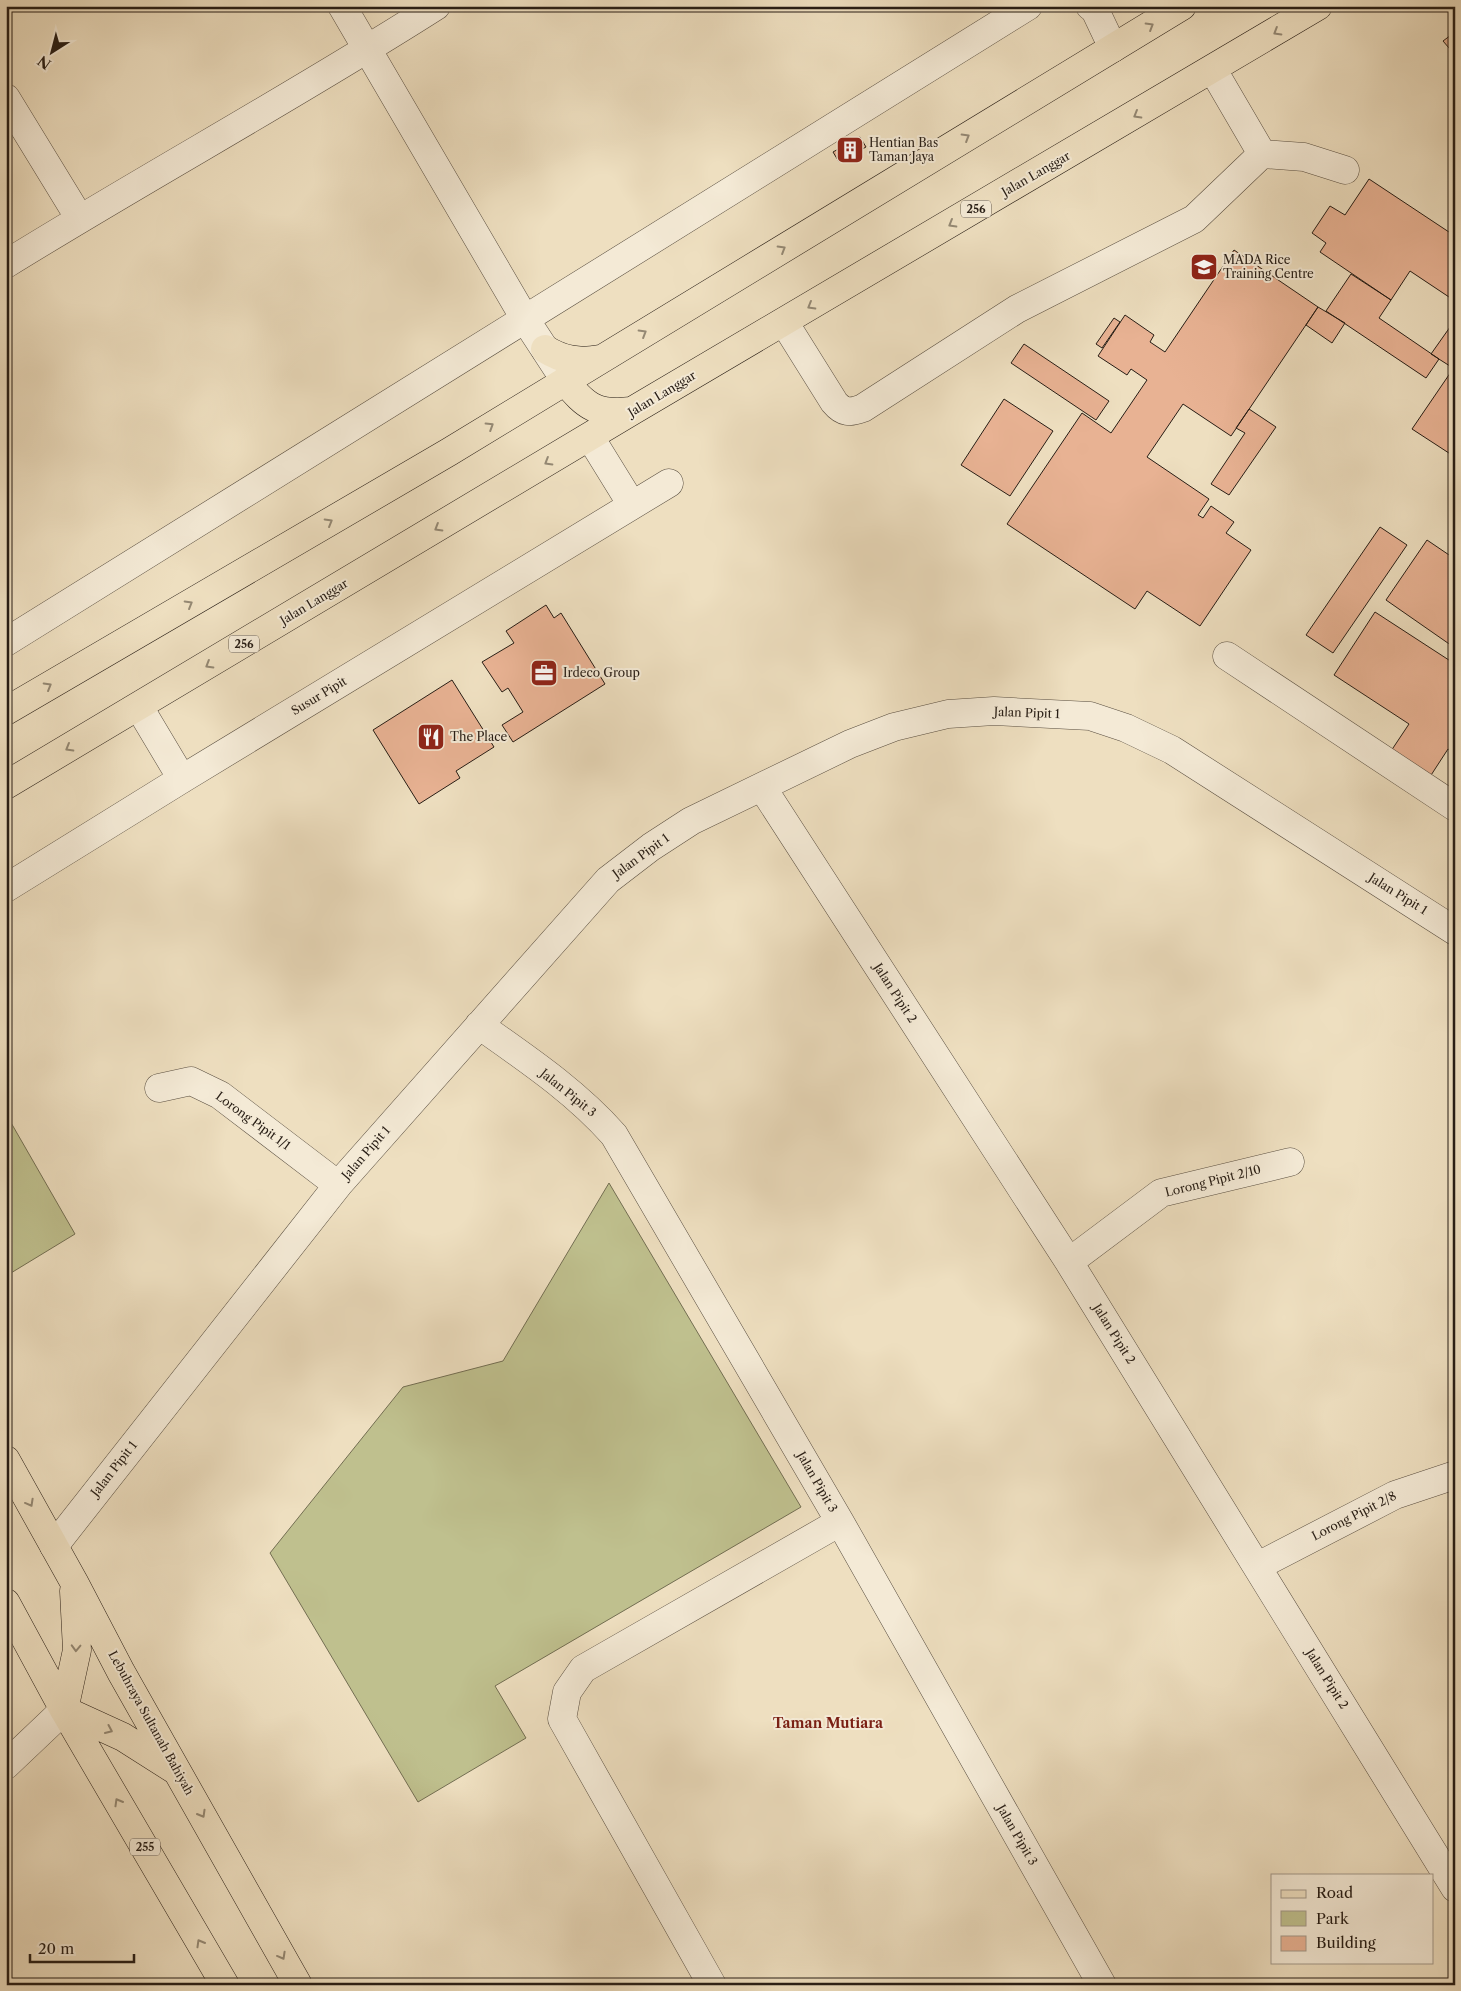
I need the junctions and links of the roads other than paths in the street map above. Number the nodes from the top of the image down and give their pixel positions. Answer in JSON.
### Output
{"nodes":[{"id":1,"x":342,"y":6,"type":"edge"},
{"id":2,"x":436,"y":6,"type":"edge"},
{"id":3,"x":1028,"y":6,"type":"edge"},
{"id":4,"x":1090,"y":6,"type":"edge"},
{"id":5,"x":1182,"y":6,"type":"edge"},
{"id":6,"x":1318,"y":6,"type":"edge"},
{"id":7,"x":1113,"y":48,"type":"junction"},
{"id":8,"x":367,"y":50,"type":"junction"},
{"id":9,"x":1212,"y":70,"type":"junction"},
{"id":10,"x":6,"y":98,"type":"edge"},
{"id":11,"x":1262,"y":154,"type":"junction"},
{"id":12,"x":1345,"y":170,"type":"dead end"},
{"id":13,"x":80,"y":219,"type":"junction"},
{"id":14,"x":6,"y":264,"type":"edge"},
{"id":15,"x":526,"y":319,"type":"junction"},
{"id":16,"x":784,"y":322,"type":"junction"},
{"id":17,"x":545,"y":349,"type":"junction"},
{"id":18,"x":601,"y":358,"type":"junction"},
{"id":19,"x":564,"y":380,"type":"junction"},
{"id":20,"x":632,"y":411,"type":"junction"},
{"id":21,"x":590,"y":437,"type":"junction"},
{"id":22,"x":669,"y":483,"type":"dead end"},
{"id":23,"x":632,"y":505,"type":"junction"},
{"id":24,"x":6,"y":642,"type":"edge"},
{"id":25,"x":1227,"y":656,"type":"dead end"},
{"id":26,"x":139,"y":707,"type":"junction"},
{"id":27,"x":6,"y":711,"type":"edge"},
{"id":28,"x":182,"y":779,"type":"junction"},
{"id":29,"x":6,"y":785,"type":"edge"},
{"id":30,"x":762,"y":787,"type":"junction"},
{"id":31,"x":1455,"y":807,"type":"edge"},
{"id":32,"x":6,"y":888,"type":"edge"},
{"id":33,"x":1451,"y":919,"type":"edge"},
{"id":34,"x":479,"y":1025,"type":"junction"},
{"id":35,"x":159,"y":1088,"type":"dead end"},
{"id":36,"x":1290,"y":1162,"type":"dead end"},
{"id":37,"x":338,"y":1185,"type":"junction"},
{"id":38,"x":1069,"y":1262,"type":"junction"},
{"id":39,"x":6,"y":1460,"type":"edge"},
{"id":40,"x":1455,"y":1475,"type":"edge"},
{"id":41,"x":840,"y":1522,"type":"junction"},
{"id":42,"x":54,"y":1546,"type":"junction"},
{"id":43,"x":1258,"y":1566,"type":"junction"},
{"id":44,"x":74,"y":1582,"type":"junction"},
{"id":45,"x":6,"y":1603,"type":"edge"},
{"id":46,"x":64,"y":1710,"type":"junction"},
{"id":47,"x":6,"y":1765,"type":"edge"},
{"id":48,"x":178,"y":1772,"type":"junction"},
{"id":49,"x":1452,"y":1876,"type":"edge"},
{"id":50,"x":225,"y":1985,"type":"edge"},
{"id":51,"x":298,"y":1985,"type":"edge"},
{"id":52,"x":712,"y":1985,"type":"edge"},
{"id":53,"x":1102,"y":1985,"type":"edge"}],
"edges":[{"from":1,"to":8,"type":"street"},
{"from":2,"to":8,"type":"street"},
{"from":3,"to":15,"type":"street"},
{"from":4,"to":7,"type":"street"},
{"from":7,"to":5,"type":"main road","one_way":true},
{"from":6,"to":9,"type":"main road","name":"Jalan Langgar","number":"256","one_way":true},
{"from":18,"to":7,"type":"main road","one_way":true},
{"from":8,"to":13,"type":"street"},
{"from":8,"to":15,"type":"street"},
{"from":9,"to":11,"type":"street"},
{"from":9,"to":16,"type":"main road","name":"Jalan Langgar","number":"256","one_way":true},
{"from":10,"to":13,"type":"street"},
{"from":11,"to":12,"type":"street"},
{"from":11,"to":16,"type":"street"},
{"from":13,"to":14,"type":"street"},
{"from":15,"to":17,"type":"street"},
{"from":15,"to":24,"type":"street"},
{"from":16,"to":20,"type":"main road","name":"Jalan Langgar","number":"256"},
{"from":17,"to":18,"type":"main road"},
{"from":17,"to":19,"type":"street"},
{"from":18,"to":19,"type":"main road"},
{"from":19,"to":20,"type":"main road"},
{"from":27,"to":19,"type":"main road","one_way":true},
{"from":20,"to":21,"type":"main road","name":"Jalan Langgar","number":"256"},
{"from":21,"to":23,"type":"street"},
{"from":21,"to":26,"type":"main road","name":"Jalan Langgar","number":"256","one_way":true},
{"from":22,"to":23,"type":"street","name":"Susur Pipit"},
{"from":23,"to":28,"type":"street","name":"Susur Pipit"},
{"from":25,"to":31,"type":"street"},
{"from":26,"to":28,"type":"street"},
{"from":26,"to":29,"type":"main road","name":"Jalan Langgar","number":"256","one_way":true},
{"from":28,"to":32,"type":"street","name":"Susur Pipit"},
{"from":30,"to":33,"type":"street","name":"Jalan Pipit 1"},
{"from":30,"to":34,"type":"street","name":"Jalan Pipit 1"},
{"from":30,"to":38,"type":"street","name":"Jalan Pipit 2"},
{"from":34,"to":37,"type":"street","name":"Jalan Pipit 1"},
{"from":34,"to":41,"type":"street","name":"Jalan Pipit 3"},
{"from":35,"to":37,"type":"street","name":"Lorong Pipit 1/1"},
{"from":36,"to":38,"type":"street","name":"Lorong Pipit 2/10"},
{"from":37,"to":42,"type":"street","name":"Jalan Pipit 1"},
{"from":38,"to":43,"type":"street","name":"Jalan Pipit 2"},
{"from":39,"to":42,"type":"main road","name":"Lebuhraya Sultanah Bahiyah","one_way":true},
{"from":40,"to":43,"type":"street","name":"Lorong Pipit 2/8"},
{"from":41,"to":52,"type":"street"},
{"from":41,"to":53,"type":"street","name":"Jalan Pipit 3"},
{"from":42,"to":44,"type":"main road","name":"Lebuhraya Sultanah Bahiyah"},
{"from":43,"to":49,"type":"street","name":"Jalan Pipit 2"},
{"from":44,"to":46,"type":"main road","one_way":true},
{"from":44,"to":48,"type":"main road","name":"Lebuhraya Sultanah Bahiyah"},
{"from":45,"to":46,"type":"main road","number":"255"},
{"from":46,"to":47,"type":"street"},
{"from":46,"to":48,"type":"main road","one_way":true},
{"from":50,"to":46,"type":"main road","number":"255","one_way":true},
{"from":48,"to":51,"type":"main road","name":"Lebuhraya Sultanah Bahiyah","one_way":true}]}
